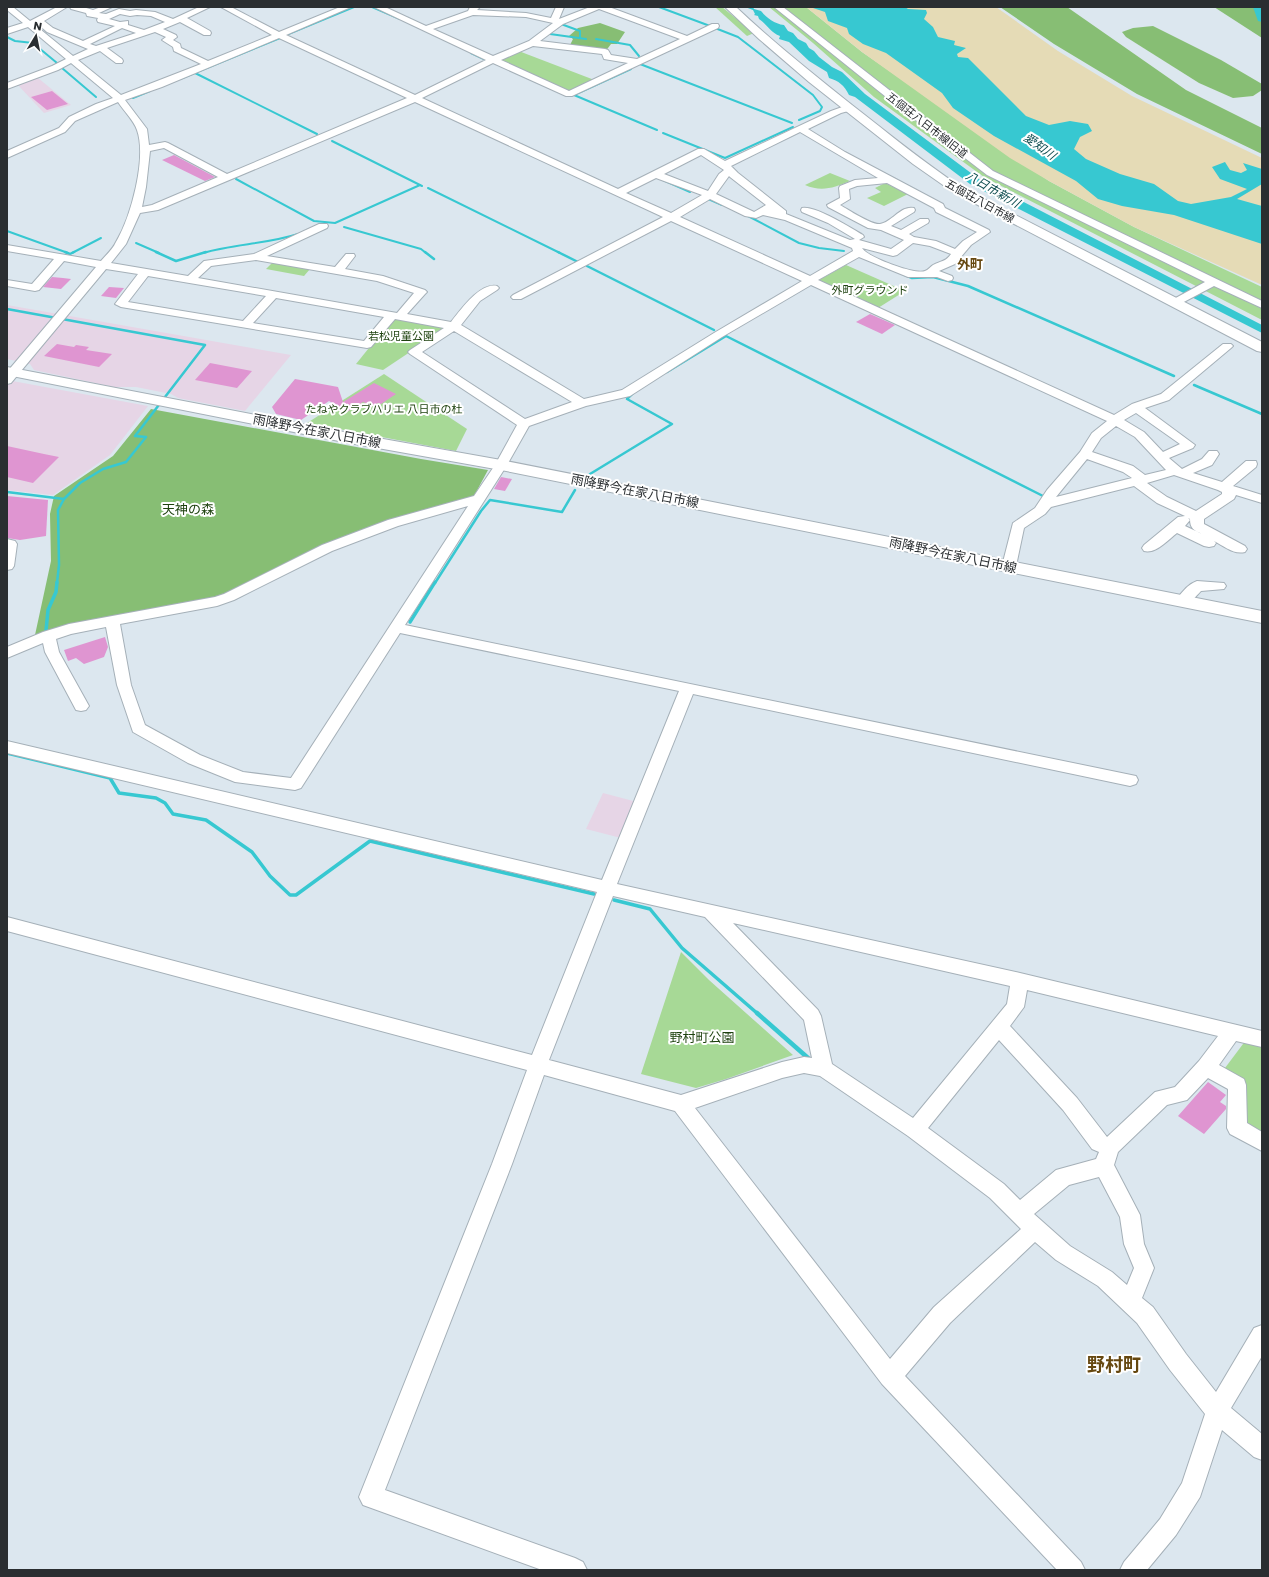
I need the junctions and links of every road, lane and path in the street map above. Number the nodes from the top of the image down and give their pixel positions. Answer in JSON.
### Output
{"nodes":[{"id":1,"x":8,"y":7,"type":"edge"},
{"id":2,"x":63,"y":7,"type":"edge"},
{"id":3,"x":74,"y":7,"type":"edge"},
{"id":4,"x":108,"y":7,"type":"edge"},
{"id":5,"x":206,"y":7,"type":"edge"},
{"id":6,"x":225,"y":7,"type":"edge"},
{"id":7,"x":347,"y":7,"type":"edge"},
{"id":8,"x":378,"y":7,"type":"edge"},
{"id":9,"x":560,"y":7,"type":"edge"},
{"id":10,"x":597,"y":7,"type":"edge"},
{"id":11,"x":601,"y":7,"type":"edge"},
{"id":12,"x":730,"y":7,"type":"edge"},
{"id":13,"x":778,"y":7,"type":"edge"},
{"id":14,"x":474,"y":9,"type":"edge"},
{"id":15,"x":152,"y":11,"type":"edge"},
{"id":16,"x":7,"y":12,"type":"edge"},
{"id":17,"x":92,"y":12,"type":"junction"},
{"id":18,"x":106,"y":17,"type":"junction"},
{"id":19,"x":178,"y":20,"type":"junction"},
{"id":20,"x":557,"y":22,"type":"junction"},
{"id":21,"x":31,"y":24,"type":"junction"},
{"id":22,"x":121,"y":25,"type":"junction"},
{"id":23,"x":715,"y":26,"type":"dead end"},
{"id":24,"x":427,"y":28,"type":"junction"},
{"id":25,"x":156,"y":29,"type":"junction"},
{"id":26,"x":7,"y":31,"type":"edge"},
{"id":27,"x":207,"y":32,"type":"dead end"},
{"id":28,"x":144,"y":33,"type":"junction"},
{"id":29,"x":280,"y":36,"type":"junction"},
{"id":30,"x":466,"y":39,"type":"dead end"},
{"id":31,"x":688,"y":39,"type":"junction"},
{"id":32,"x":454,"y":42,"type":"junction"},
{"id":33,"x":84,"y":43,"type":"junction"},
{"id":34,"x":532,"y":43,"type":"junction"},
{"id":35,"x":99,"y":48,"type":"junction"},
{"id":36,"x":492,"y":60,"type":"junction"},
{"id":37,"x":70,"y":61,"type":"junction"},
{"id":38,"x":119,"y":61,"type":"dead end"},
{"id":39,"x":639,"y":62,"type":"junction"},
{"id":40,"x":209,"y":65,"type":"junction"},
{"id":41,"x":7,"y":86,"type":"edge"},
{"id":42,"x":416,"y":98,"type":"junction"},
{"id":43,"x":116,"y":100,"type":"junction"},
{"id":44,"x":849,"y":108,"type":"junction"},
{"id":45,"x":800,"y":128,"type":"junction"},
{"id":46,"x":145,"y":149,"type":"junction"},
{"id":47,"x":7,"y":155,"type":"edge"},
{"id":48,"x":727,"y":167,"type":"junction"},
{"id":49,"x":656,"y":174,"type":"junction"},
{"id":50,"x":227,"y":178,"type":"junction"},
{"id":51,"x":889,"y":180,"type":"junction"},
{"id":52,"x":618,"y":193,"type":"junction"},
{"id":53,"x":710,"y":195,"type":"junction"},
{"id":54,"x":767,"y":209,"type":"junction"},
{"id":55,"x":806,"y":210,"type":"dead end"},
{"id":56,"x":910,"y":210,"type":"dead end"},
{"id":57,"x":136,"y":211,"type":"junction"},
{"id":58,"x":671,"y":217,"type":"junction"},
{"id":59,"x":924,"y":221,"type":"dead end"},
{"id":60,"x":323,"y":226,"type":"dead end"},
{"id":61,"x":872,"y":226,"type":"junction"},
{"id":62,"x":883,"y":227,"type":"junction"},
{"id":63,"x":906,"y":237,"type":"junction"},
{"id":64,"x":857,"y":244,"type":"junction"},
{"id":65,"x":7,"y":248,"type":"edge"},
{"id":66,"x":957,"y":253,"type":"junction"},
{"id":67,"x":350,"y":256,"type":"dead end"},
{"id":68,"x":256,"y":257,"type":"junction"},
{"id":69,"x":62,"y":258,"type":"junction"},
{"id":70,"x":100,"y":265,"type":"junction"},
{"id":71,"x":337,"y":271,"type":"junction"},
{"id":72,"x":145,"y":272,"type":"junction"},
{"id":73,"x":928,"y":274,"type":"junction"},
{"id":74,"x":948,"y":278,"type":"dead end"},
{"id":75,"x":190,"y":280,"type":"junction"},
{"id":76,"x":811,"y":280,"type":"junction"},
{"id":77,"x":7,"y":283,"type":"edge"},
{"id":78,"x":1210,"y":283,"type":"junction"},
{"id":79,"x":493,"y":288,"type":"dead end"},
{"id":80,"x":274,"y":294,"type":"junction"},
{"id":81,"x":517,"y":297,"type":"dead end"},
{"id":82,"x":1178,"y":301,"type":"junction"},
{"id":83,"x":1262,"y":305,"type":"edge"},
{"id":84,"x":396,"y":316,"type":"junction"},
{"id":85,"x":245,"y":325,"type":"junction"},
{"id":86,"x":454,"y":326,"type":"junction"},
{"id":87,"x":1227,"y":346,"type":"dead end"},
{"id":88,"x":1262,"y":348,"type":"edge"},
{"id":89,"x":9,"y":373,"type":"edge"},
{"id":90,"x":582,"y":403,"type":"junction"},
{"id":91,"x":1136,"y":408,"type":"junction"},
{"id":92,"x":1116,"y":420,"type":"junction"},
{"id":93,"x":524,"y":424,"type":"junction"},
{"id":94,"x":1085,"y":454,"type":"junction"},
{"id":95,"x":1212,"y":454,"type":"dead end"},
{"id":96,"x":1161,"y":457,"type":"junction"},
{"id":97,"x":1251,"y":464,"type":"dead end"},
{"id":98,"x":501,"y":465,"type":"junction"},
{"id":99,"x":1179,"y":472,"type":"junction"},
{"id":100,"x":1140,"y":481,"type":"junction"},
{"id":101,"x":1226,"y":489,"type":"junction"},
{"id":102,"x":479,"y":499,"type":"junction"},
{"id":103,"x":1262,"y":499,"type":"edge"},
{"id":104,"x":1046,"y":504,"type":"junction"},
{"id":105,"x":1192,"y":515,"type":"junction"},
{"id":106,"x":1176,"y":527,"type":"junction"},
{"id":107,"x":7,"y":543,"type":"edge"},
{"id":108,"x":1148,"y":548,"type":"dead end"},
{"id":109,"x":7,"y":566,"type":"edge"},
{"id":110,"x":1009,"y":566,"type":"junction"},
{"id":111,"x":1219,"y":586,"type":"dead end"},
{"id":112,"x":1182,"y":602,"type":"junction"},
{"id":113,"x":1262,"y":618,"type":"edge"},
{"id":114,"x":112,"y":621,"type":"junction"},
{"id":115,"x":397,"y":628,"type":"junction"},
{"id":116,"x":48,"y":635,"type":"junction"},
{"id":117,"x":7,"y":653,"type":"edge"},
{"id":118,"x":688,"y":688,"type":"junction"},
{"id":119,"x":81,"y":706,"type":"dead end"},
{"id":120,"x":7,"y":747,"type":"edge"},
{"id":121,"x":1130,"y":780,"type":"dead end"},
{"id":122,"x":607,"y":888,"type":"junction"},
{"id":123,"x":711,"y":912,"type":"junction"},
{"id":124,"x":7,"y":924,"type":"edge"},
{"id":125,"x":1020,"y":982,"type":"junction"},
{"id":126,"x":999,"y":1027,"type":"junction"},
{"id":127,"x":1233,"y":1031,"type":"junction"},
{"id":128,"x":1262,"y":1039,"type":"edge"},
{"id":129,"x":538,"y":1065,"type":"junction"},
{"id":130,"x":1206,"y":1067,"type":"junction"},
{"id":131,"x":824,"y":1069,"type":"junction"},
{"id":132,"x":681,"y":1104,"type":"junction"},
{"id":133,"x":915,"y":1130,"type":"junction"},
{"id":134,"x":1262,"y":1142,"type":"edge"},
{"id":135,"x":1110,"y":1147,"type":"junction"},
{"id":136,"x":1104,"y":1166,"type":"junction"},
{"id":137,"x":1023,"y":1209,"type":"junction"},
{"id":138,"x":1036,"y":1229,"type":"junction"},
{"id":139,"x":1132,"y":1296,"type":"junction"},
{"id":140,"x":1262,"y":1336,"type":"edge"},
{"id":141,"x":890,"y":1376,"type":"junction"},
{"id":142,"x":1217,"y":1411,"type":"junction"},
{"id":143,"x":1262,"y":1449,"type":"edge"},
{"id":144,"x":575,"y":1570,"type":"edge"},
{"id":145,"x":1073,"y":1570,"type":"edge"},
{"id":146,"x":1132,"y":1570,"type":"edge"}],
"edges":[{"from":1,"to":21,"type":"street"},
{"from":2,"to":21,"type":"street"},
{"from":3,"to":17,"type":"street"},
{"from":4,"to":17,"type":"street"},
{"from":5,"to":19,"type":"street"},
{"from":6,"to":29,"type":"street"},
{"from":7,"to":29,"type":"street"},
{"from":8,"to":24,"type":"street"},
{"from":9,"to":20,"type":"street"},
{"from":10,"to":20,"type":"street"},
{"from":11,"to":31,"type":"street"},
{"from":12,"to":44,"type":"main road","name":"五個荘八日市線"},
{"from":13,"to":78,"type":"street","name":"五個荘八日市線旧道"},
{"from":14,"to":20,"type":"street"},
{"from":14,"to":24,"type":"street"},
{"from":15,"to":18,"type":"street"},
{"from":15,"to":19,"type":"street"},
{"from":15,"to":22,"type":"street"},
{"from":16,"to":21,"type":"street"},
{"from":17,"to":18,"type":"street"},
{"from":18,"to":22,"type":"street"},
{"from":19,"to":25,"type":"street"},
{"from":19,"to":27,"type":"street"},
{"from":20,"to":34,"type":"street"},
{"from":21,"to":26,"type":"street"},
{"from":21,"to":33,"type":"street"},
{"from":21,"to":37,"type":"street"},
{"from":22,"to":28,"type":"street"},
{"from":22,"to":33,"type":"street"},
{"from":23,"to":31,"type":"street"},
{"from":24,"to":32,"type":"street"},
{"from":25,"to":28,"type":"street"},
{"from":25,"to":40,"type":"street"},
{"from":28,"to":35,"type":"street"},
{"from":29,"to":40,"type":"street"},
{"from":29,"to":42,"type":"street"},
{"from":30,"to":32,"type":"street"},
{"from":31,"to":39,"type":"street"},
{"from":32,"to":36,"type":"street"},
{"from":33,"to":35,"type":"street"},
{"from":34,"to":36,"type":"street"},
{"from":34,"to":39,"type":"street"},
{"from":35,"to":37,"type":"street"},
{"from":35,"to":38,"type":"street"},
{"from":36,"to":39,"type":"street"},
{"from":36,"to":42,"type":"street"},
{"from":37,"to":41,"type":"street"},
{"from":37,"to":43,"type":"street"},
{"from":40,"to":43,"type":"street"},
{"from":42,"to":50,"type":"street"},
{"from":42,"to":52,"type":"street"},
{"from":43,"to":46,"type":"street"},
{"from":43,"to":47,"type":"street"},
{"from":43,"to":70,"type":"street"},
{"from":44,"to":45,"type":"street"},
{"from":44,"to":82,"type":"main road","name":"五個荘八日市線"},
{"from":45,"to":48,"type":"street"},
{"from":45,"to":51,"type":"street"},
{"from":46,"to":50,"type":"street"},
{"from":46,"to":57,"type":"street"},
{"from":48,"to":49,"type":"street"},
{"from":48,"to":53,"type":"street"},
{"from":48,"to":54,"type":"street"},
{"from":49,"to":52,"type":"street"},
{"from":49,"to":53,"type":"street"},
{"from":50,"to":57,"type":"street"},
{"from":51,"to":61,"type":"street"},
{"from":51,"to":66,"type":"street"},
{"from":52,"to":58,"type":"street"},
{"from":53,"to":54,"type":"street"},
{"from":53,"to":58,"type":"street"},
{"from":54,"to":64,"type":"street"},
{"from":55,"to":64,"type":"street"},
{"from":56,"to":62,"type":"street"},
{"from":57,"to":70,"type":"street"},
{"from":58,"to":76,"type":"street"},
{"from":58,"to":81,"type":"street"},
{"from":59,"to":63,"type":"street"},
{"from":60,"to":68,"type":"street"},
{"from":61,"to":62,"type":"street"},
{"from":61,"to":64,"type":"street"},
{"from":62,"to":63,"type":"street"},
{"from":63,"to":64,"type":"street"},
{"from":63,"to":66,"type":"street"},
{"from":64,"to":73,"type":"street"},
{"from":64,"to":76,"type":"street"},
{"from":65,"to":69,"type":"street"},
{"from":66,"to":73,"type":"street"},
{"from":67,"to":71,"type":"street"},
{"from":68,"to":71,"type":"street"},
{"from":68,"to":75,"type":"street"},
{"from":69,"to":70,"type":"street"},
{"from":69,"to":77,"type":"street"},
{"from":70,"to":72,"type":"street"},
{"from":70,"to":89,"type":"street"},
{"from":71,"to":84,"type":"street"},
{"from":72,"to":75,"type":"street"},
{"from":72,"to":85,"type":"street"},
{"from":73,"to":74,"type":"street"},
{"from":75,"to":80,"type":"street"},
{"from":76,"to":90,"type":"street"},
{"from":76,"to":92,"type":"street"},
{"from":78,"to":82,"type":"street"},
{"from":78,"to":83,"type":"street","name":"五個荘八日市線旧道"},
{"from":79,"to":86,"type":"street"},
{"from":80,"to":84,"type":"street"},
{"from":80,"to":85,"type":"street"},
{"from":82,"to":88,"type":"main road","name":"五個荘八日市線"},
{"from":84,"to":85,"type":"street"},
{"from":84,"to":86,"type":"street"},
{"from":86,"to":90,"type":"street"},
{"from":86,"to":93,"type":"street"},
{"from":87,"to":91,"type":"street"},
{"from":89,"to":98,"type":"main road","name":"雨降野今在家八日市線"},
{"from":90,"to":93,"type":"street"},
{"from":91,"to":92,"type":"street"},
{"from":91,"to":96,"type":"street"},
{"from":92,"to":94,"type":"street"},
{"from":92,"to":96,"type":"street"},
{"from":93,"to":98,"type":"street"},
{"from":94,"to":100,"type":"street"},
{"from":94,"to":104,"type":"street"},
{"from":95,"to":99,"type":"street"},
{"from":96,"to":99,"type":"street"},
{"from":97,"to":101,"type":"street"},
{"from":98,"to":102,"type":"street"},
{"from":98,"to":110,"type":"main road","name":"雨降野今在家八日市線"},
{"from":99,"to":100,"type":"street"},
{"from":99,"to":101,"type":"street"},
{"from":100,"to":104,"type":"street"},
{"from":100,"to":105,"type":"street"},
{"from":101,"to":103,"type":"street"},
{"from":101,"to":105,"type":"street"},
{"from":102,"to":114,"type":"street"},
{"from":102,"to":115,"type":"street"},
{"from":104,"to":110,"type":"street"},
{"from":105,"to":106,"type":"street"},
{"from":105,"to":106,"type":"street"},
{"from":106,"to":108,"type":"street"},
{"from":107,"to":109,"type":"street"},
{"from":110,"to":112,"type":"main road","name":"雨降野今在家八日市線"},
{"from":111,"to":112,"type":"street"},
{"from":112,"to":113,"type":"main road","name":"雨降野今在家八日市線"},
{"from":114,"to":115,"type":"street"},
{"from":114,"to":116,"type":"street"},
{"from":115,"to":118,"type":"street"},
{"from":116,"to":117,"type":"street"},
{"from":116,"to":119,"type":"street"},
{"from":118,"to":121,"type":"street"},
{"from":118,"to":122,"type":"street"},
{"from":120,"to":122,"type":"street"},
{"from":122,"to":123,"type":"street"},
{"from":122,"to":129,"type":"street"},
{"from":123,"to":125,"type":"street"},
{"from":123,"to":131,"type":"street"},
{"from":124,"to":129,"type":"street"},
{"from":125,"to":126,"type":"street"},
{"from":125,"to":127,"type":"street"},
{"from":126,"to":133,"type":"street"},
{"from":126,"to":135,"type":"street"},
{"from":127,"to":128,"type":"street"},
{"from":127,"to":130,"type":"street"},
{"from":129,"to":132,"type":"street"},
{"from":129,"to":144,"type":"street"},
{"from":130,"to":134,"type":"street"},
{"from":130,"to":135,"type":"street"},
{"from":131,"to":132,"type":"street"},
{"from":131,"to":133,"type":"street"},
{"from":132,"to":141,"type":"street"},
{"from":133,"to":137,"type":"street"},
{"from":135,"to":136,"type":"street"},
{"from":136,"to":137,"type":"street"},
{"from":136,"to":139,"type":"street"},
{"from":137,"to":138,"type":"street"},
{"from":138,"to":139,"type":"street"},
{"from":138,"to":141,"type":"street"},
{"from":139,"to":142,"type":"street"},
{"from":140,"to":142,"type":"street"},
{"from":141,"to":145,"type":"street"},
{"from":142,"to":143,"type":"street"},
{"from":142,"to":146,"type":"street"}]}
